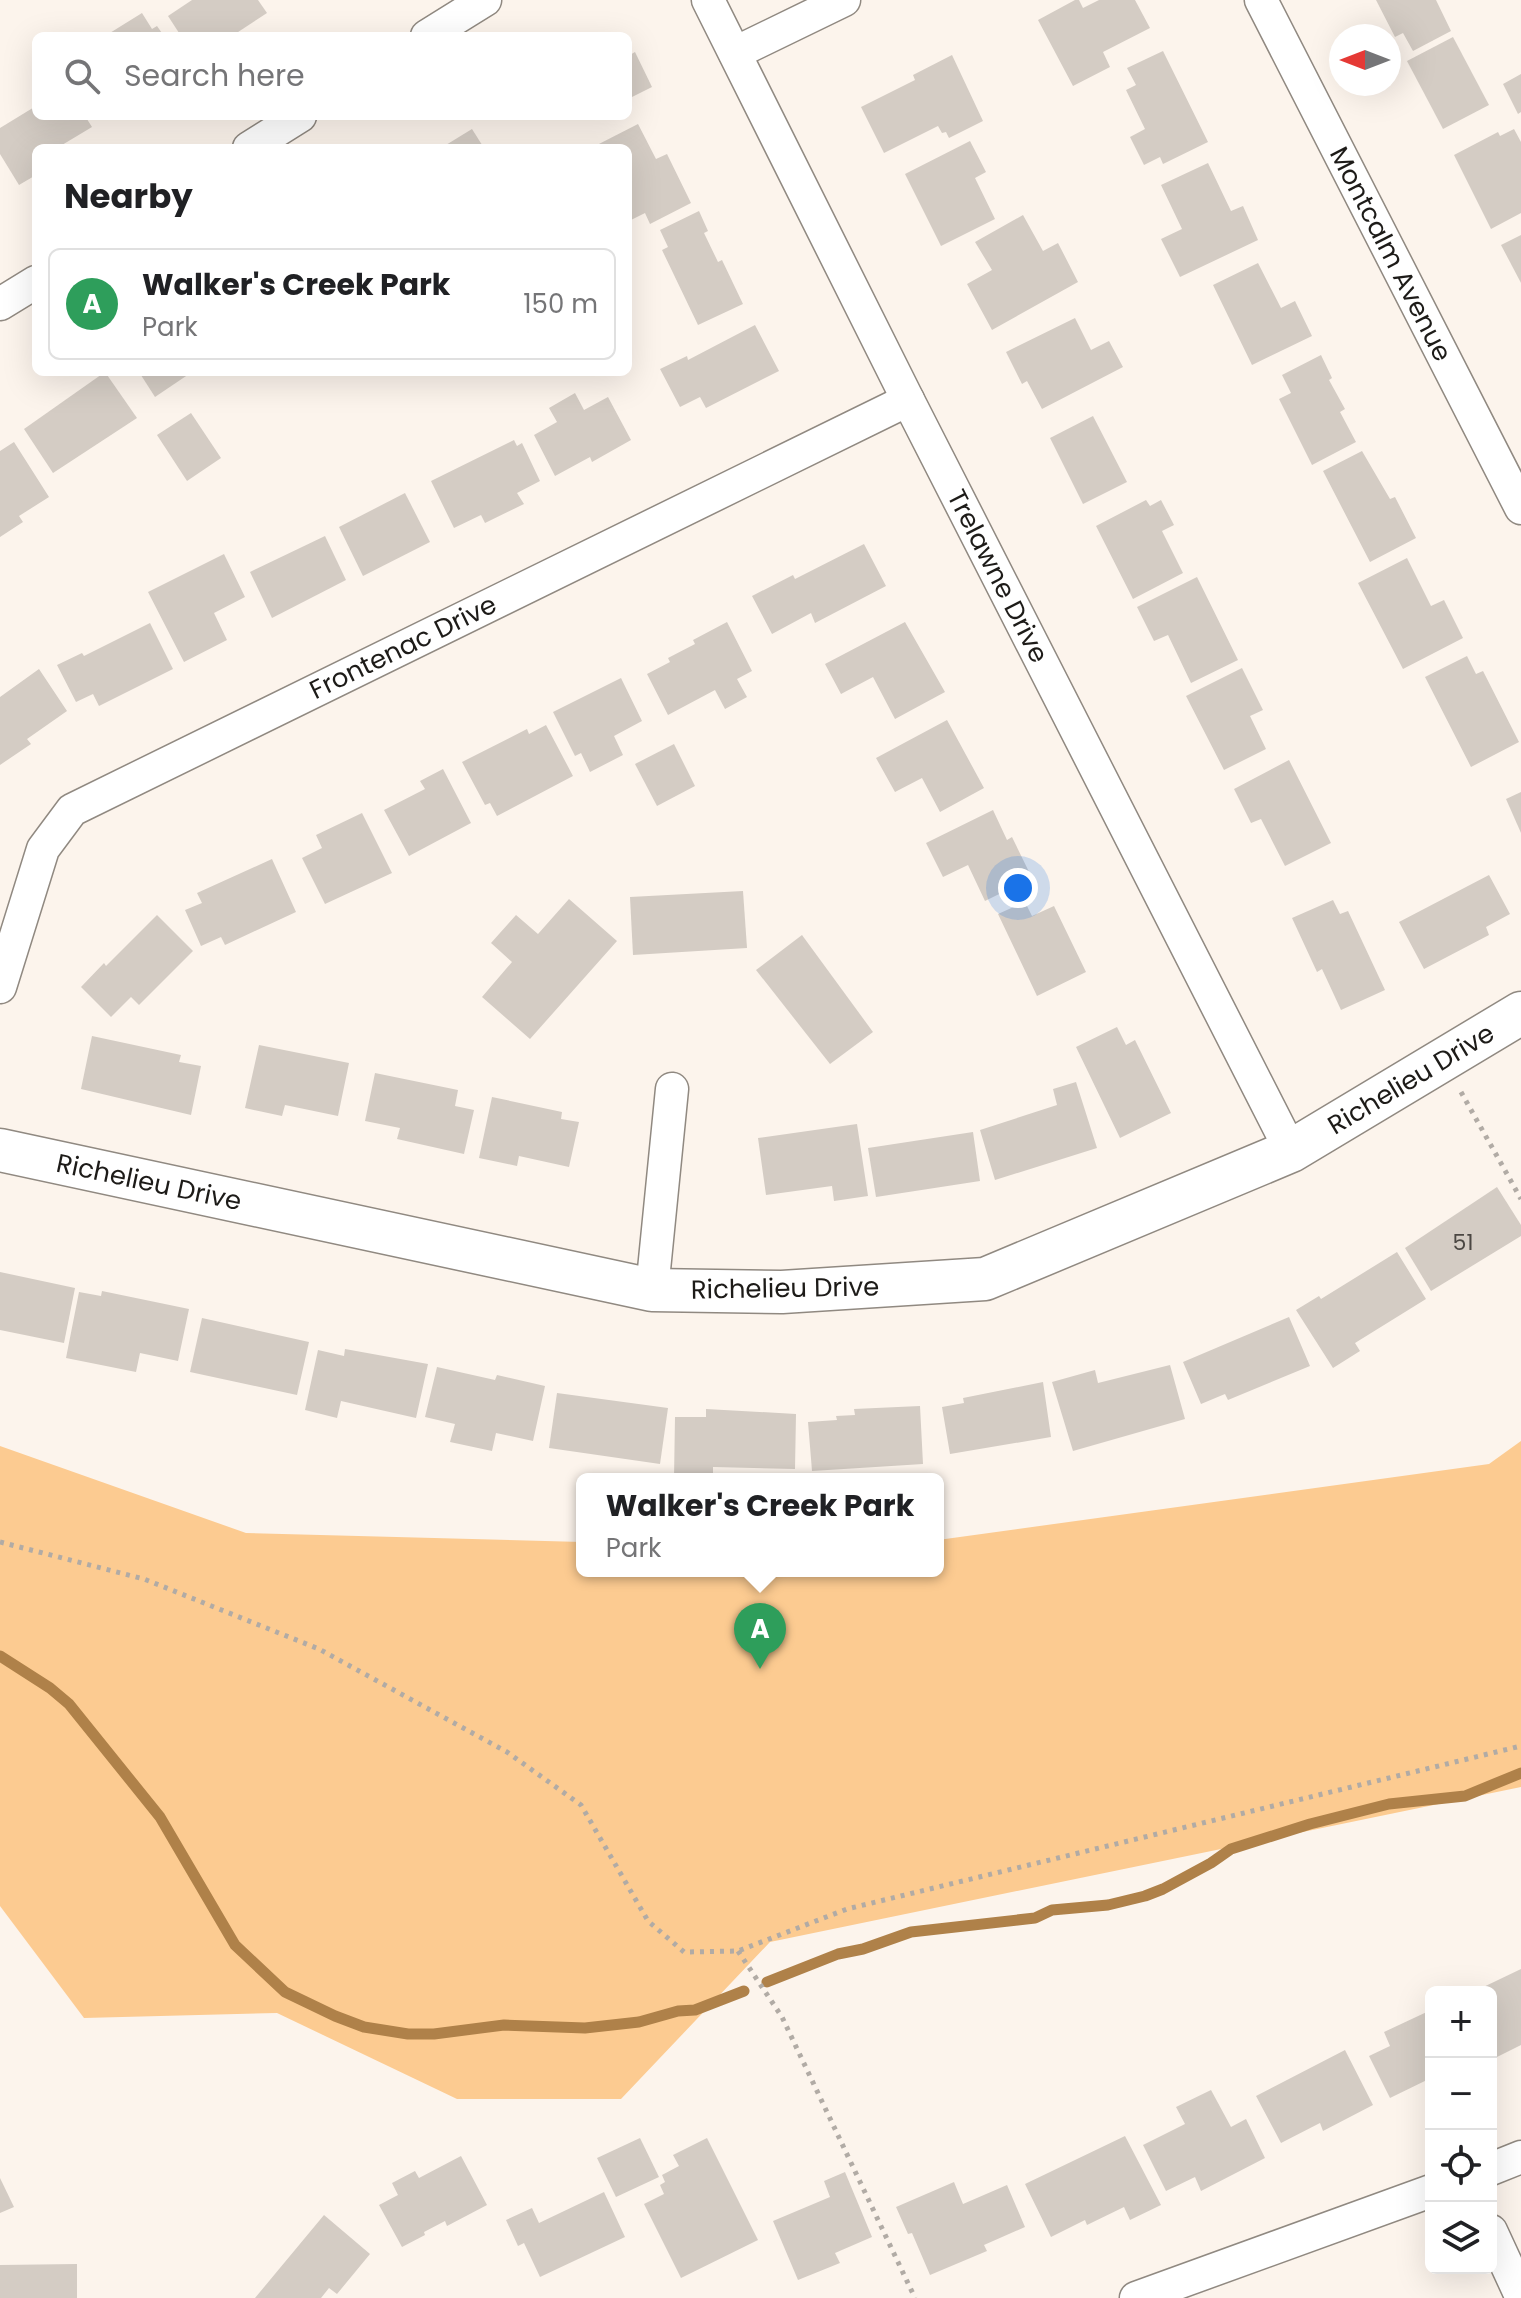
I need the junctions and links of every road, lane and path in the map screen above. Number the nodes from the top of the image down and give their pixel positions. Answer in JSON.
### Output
{"nodes":[{"id":1,"x":485,"y":0,"type":"edge"},
{"id":2,"x":708,"y":0,"type":"edge"},
{"id":3,"x":844,"y":0,"type":"edge"},
{"id":4,"x":1261,"y":0,"type":"edge"},
{"id":5,"x":433,"y":32,"type":"edge"},
{"id":6,"x":735,"y":53,"type":"junction"},
{"id":7,"x":294,"y":120,"type":"edge"},
{"id":8,"x":255,"y":144,"type":"edge"},
{"id":9,"x":32,"y":284,"type":"edge"},
{"id":10,"x":0,"y":304,"type":"edge"},
{"id":11,"x":908,"y":400,"type":"junction"},
{"id":12,"x":1521,"y":508,"type":"edge"},
{"id":13,"x":0,"y":987,"type":"edge"},
{"id":14,"x":1521,"y":1013,"type":"edge"},
{"id":15,"x":1443,"y":1060,"type":"junction"},
{"id":16,"x":672,"y":1089,"type":"dead end"},
{"id":17,"x":0,"y":1150,"type":"edge"},
{"id":18,"x":1291,"y":1151,"type":"junction"},
{"id":19,"x":1521,"y":1199,"type":"edge"},
{"id":20,"x":652,"y":1290,"type":"junction"},
{"id":21,"x":0,"y":1542,"type":"edge"},
{"id":22,"x":1521,"y":1746,"type":"edge"},
{"id":23,"x":738,"y":1951,"type":"junction"},
{"id":24,"x":1521,"y":2157,"type":"edge"},
{"id":25,"x":1497,"y":2167,"type":"edge"},
{"id":26,"x":1425,"y":2193,"type":"edge"},
{"id":27,"x":1497,"y":2244,"type":"edge"},
{"id":28,"x":1521,"y":2296,"type":"edge"},
{"id":29,"x":915,"y":2298,"type":"edge"},
{"id":30,"x":1136,"y":2298,"type":"edge"}],
"edges":[{"from":1,"to":5,"type":"street"},
{"from":2,"to":6,"type":"street","name":"Trelawne Drive"},
{"from":3,"to":6,"type":"street"},
{"from":4,"to":12,"type":"street","name":"Montcalm Avenue"},
{"from":6,"to":11,"type":"street","name":"Trelawne Drive"},
{"from":7,"to":8,"type":"street"},
{"from":9,"to":10,"type":"street"},
{"from":11,"to":13,"type":"street","name":"Frontenac Drive"},
{"from":11,"to":18,"type":"street","name":"Trelawne Drive"},
{"from":14,"to":15,"type":"street","name":"Richelieu Drive"},
{"from":15,"to":18,"type":"street","name":"Richelieu Drive"},
{"from":15,"to":19,"type":"path"},
{"from":16,"to":20,"type":"street"},
{"from":17,"to":20,"type":"street","name":"Richelieu Drive"},
{"from":18,"to":20,"type":"street","name":"Richelieu Drive"},
{"from":21,"to":23,"type":"path"},
{"from":22,"to":23,"type":"path"},
{"from":23,"to":29,"type":"path"},
{"from":24,"to":25,"type":"street"},
{"from":26,"to":30,"type":"street"},
{"from":27,"to":28,"type":"street"}]}
